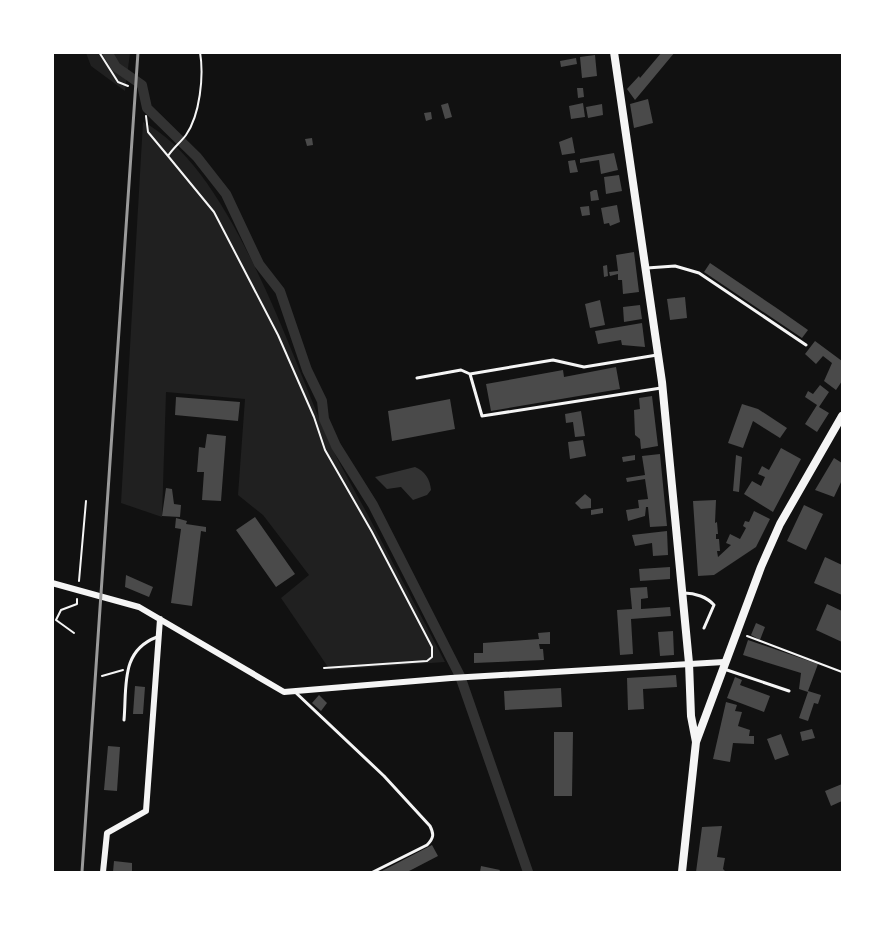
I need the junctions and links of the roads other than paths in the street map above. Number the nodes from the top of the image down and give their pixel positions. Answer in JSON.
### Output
{"nodes":[{"id":1,"x":614,"y":52,"type":"edge"},
{"id":2,"x":645,"y":268,"type":"junction"},
{"id":3,"x":806,"y":345,"type":"dead end"},
{"id":4,"x":658,"y":355,"type":"junction"},
{"id":5,"x":470,"y":374,"type":"junction"},
{"id":6,"x":417,"y":378,"type":"dead end"},
{"id":7,"x":662,"y":388,"type":"junction"},
{"id":8,"x":843,"y":416,"type":"edge"},
{"id":9,"x":52,"y":583,"type":"edge"},
{"id":10,"x":683,"y":594,"type":"junction"},
{"id":11,"x":160,"y":619,"type":"junction"},
{"id":12,"x":704,"y":628,"type":"dead end"},
{"id":13,"x":159,"y":636,"type":"junction"},
{"id":14,"x":689,"y":663,"type":"junction"},
{"id":15,"x":723,"y":665,"type":"junction"},
{"id":16,"x":293,"y":691,"type":"junction"},
{"id":17,"x":789,"y":691,"type":"dead end"},
{"id":18,"x":124,"y":720,"type":"dead end"},
{"id":19,"x":696,"y":742,"type":"junction"},
{"id":20,"x":103,"y":873,"type":"edge"},
{"id":21,"x":373,"y":873,"type":"edge"},
{"id":22,"x":681,"y":873,"type":"edge"}],
"edges":[{"from":1,"to":2,"type":"street"},
{"from":2,"to":3,"type":"lane"},
{"from":2,"to":4,"type":"street"},
{"from":4,"to":5,"type":"lane"},
{"from":4,"to":7,"type":"street"},
{"from":5,"to":6,"type":"lane"},
{"from":5,"to":7,"type":"lane"},
{"from":7,"to":10,"type":"street"},
{"from":8,"to":15,"type":"street"},
{"from":9,"to":11,"type":"street"},
{"from":10,"to":12,"type":"lane"},
{"from":10,"to":14,"type":"street"},
{"from":11,"to":13,"type":"street"},
{"from":11,"to":16,"type":"street"},
{"from":13,"to":18,"type":"lane"},
{"from":13,"to":20,"type":"street"},
{"from":14,"to":15,"type":"street"},
{"from":14,"to":16,"type":"street"},
{"from":14,"to":19,"type":"street"},
{"from":15,"to":17,"type":"lane"},
{"from":15,"to":19,"type":"street"},
{"from":16,"to":21,"type":"lane"},
{"from":19,"to":22,"type":"street"}]}
